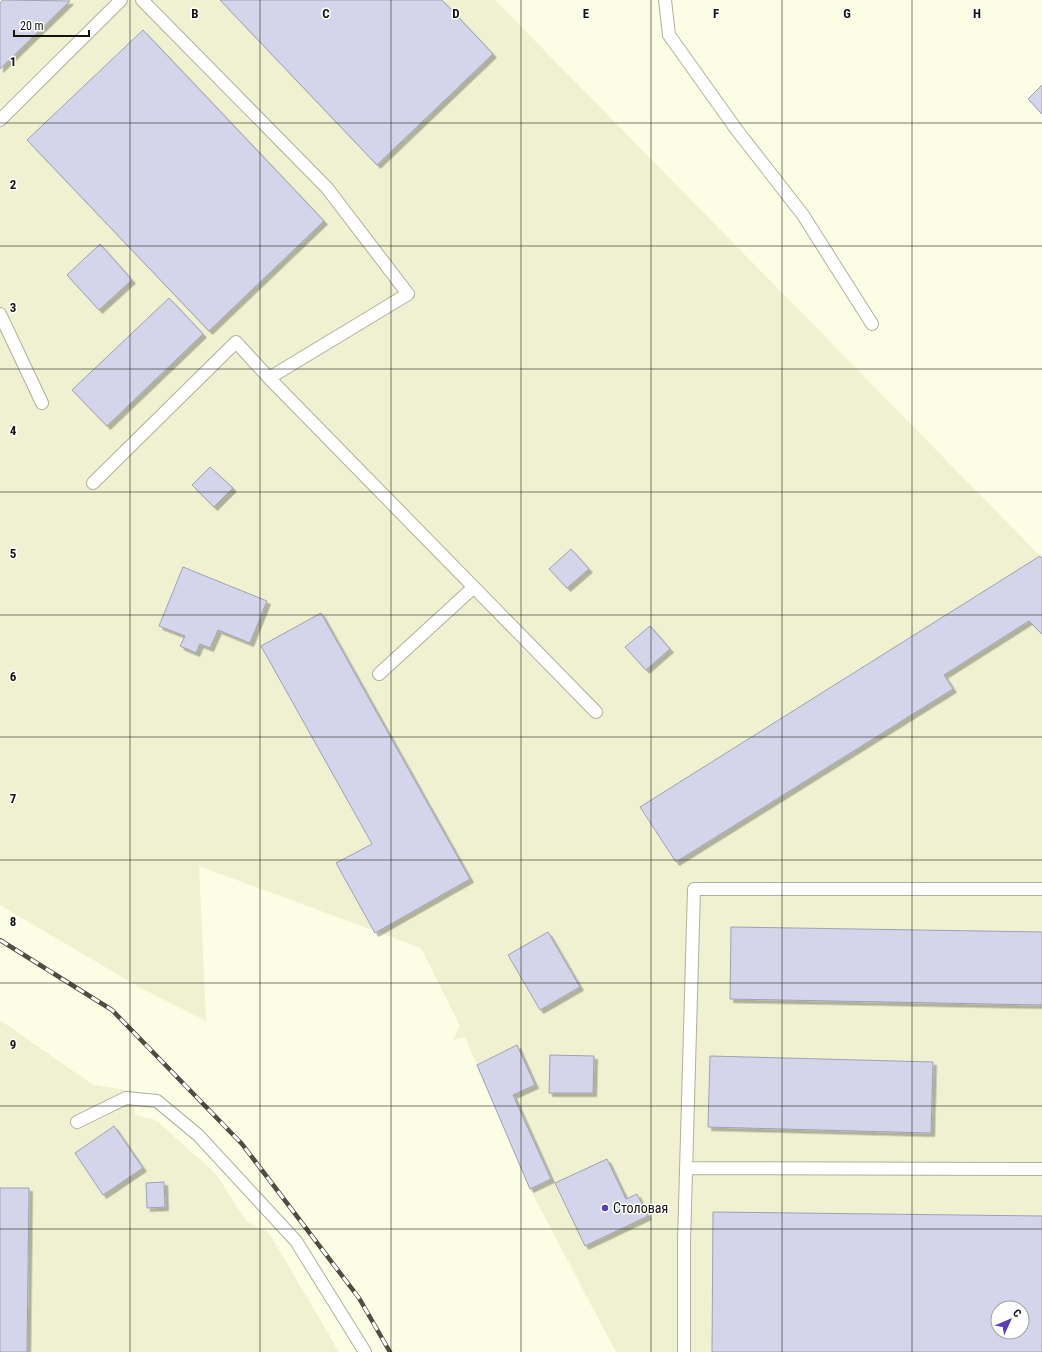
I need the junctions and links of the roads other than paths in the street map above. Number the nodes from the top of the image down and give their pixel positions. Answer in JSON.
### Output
{"nodes":[{"id":1,"x":121,"y":0,"type":"edge"},
{"id":2,"x":142,"y":0,"type":"edge"},
{"id":3,"x":665,"y":0,"type":"edge"},
{"id":4,"x":0,"y":120,"type":"edge"},
{"id":5,"x":0,"y":314,"type":"edge"},
{"id":6,"x":872,"y":324,"type":"dead end"},
{"id":7,"x":269,"y":378,"type":"junction"},
{"id":8,"x":42,"y":403,"type":"dead end"},
{"id":9,"x":93,"y":483,"type":"dead end"},
{"id":10,"x":474,"y":587,"type":"junction"},
{"id":11,"x":379,"y":674,"type":"dead end"},
{"id":12,"x":596,"y":712,"type":"dead end"},
{"id":13,"x":1042,"y":889,"type":"edge"},
{"id":14,"x":77,"y":1122,"type":"dead end"},
{"id":15,"x":686,"y":1168,"type":"junction"},
{"id":16,"x":1042,"y":1169,"type":"edge"},
{"id":17,"x":365,"y":1352,"type":"edge"},
{"id":18,"x":684,"y":1352,"type":"edge"}],
"edges":[{"from":1,"to":4,"type":"lane"},
{"from":2,"to":7,"type":"lane"},
{"from":3,"to":6,"type":"lane"},
{"from":5,"to":8,"type":"lane"},
{"from":7,"to":9,"type":"lane"},
{"from":7,"to":10,"type":"lane"},
{"from":10,"to":11,"type":"lane"},
{"from":10,"to":12,"type":"lane"},
{"from":13,"to":15,"type":"lane"},
{"from":14,"to":17,"type":"lane"},
{"from":15,"to":16,"type":"lane"},
{"from":15,"to":18,"type":"lane"}]}
